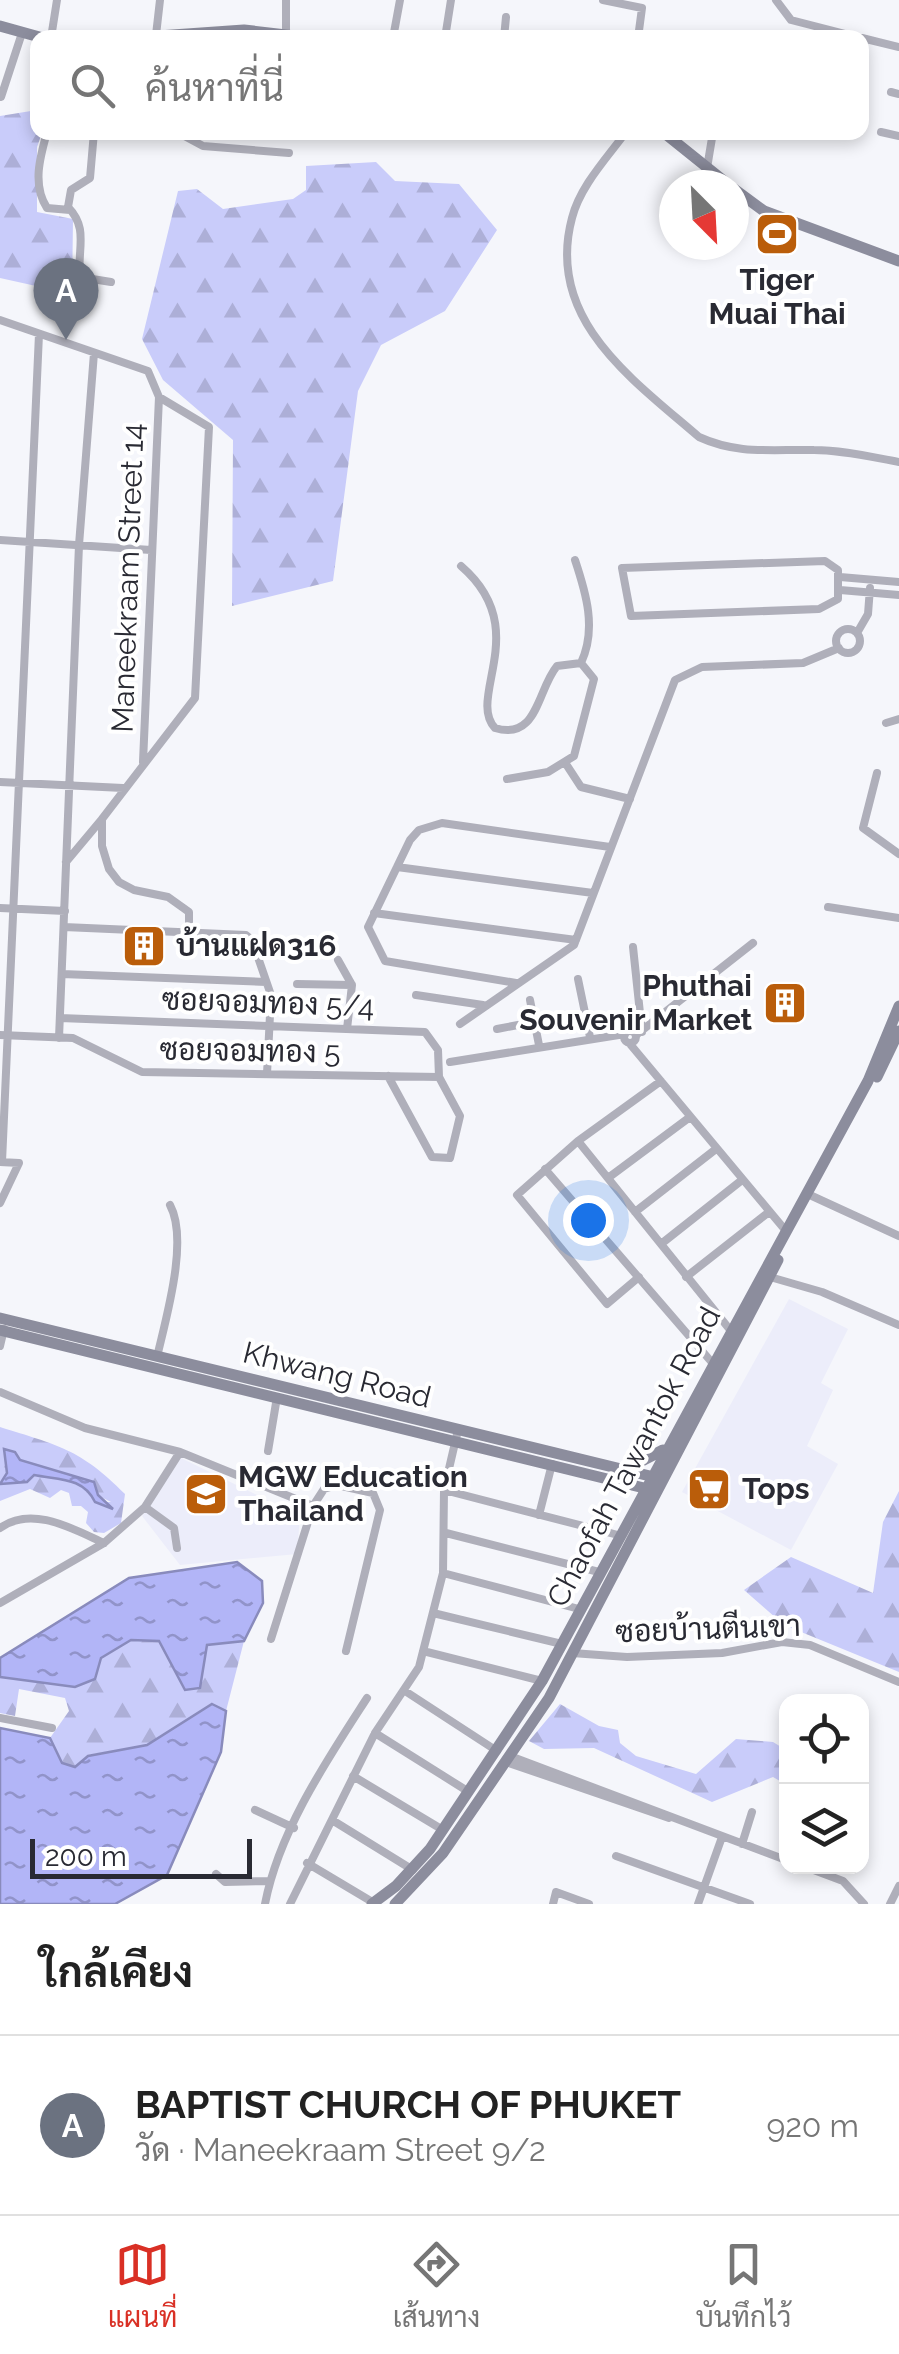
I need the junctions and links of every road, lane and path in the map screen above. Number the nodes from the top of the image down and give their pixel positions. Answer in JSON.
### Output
{"nodes":[{"id":1,"x":57,"y":0,"type":"edge"},
{"id":2,"x":160,"y":0,"type":"edge"},
{"id":3,"x":286,"y":0,"type":"edge"},
{"id":4,"x":400,"y":0,"type":"edge"},
{"id":5,"x":451,"y":0,"type":"edge"},
{"id":6,"x":603,"y":0,"type":"edge"},
{"id":7,"x":776,"y":0,"type":"edge"},
{"id":8,"x":506,"y":16,"type":"dead end"},
{"id":9,"x":0,"y":26,"type":"edge"},
{"id":10,"x":52,"y":30,"type":"edge"},
{"id":11,"x":157,"y":30,"type":"edge"},
{"id":12,"x":286,"y":30,"type":"edge"},
{"id":13,"x":394,"y":30,"type":"edge"},
{"id":14,"x":446,"y":30,"type":"edge"},
{"id":15,"x":505,"y":30,"type":"edge"},
{"id":16,"x":639,"y":30,"type":"edge"},
{"id":17,"x":830,"y":30,"type":"edge"},
{"id":18,"x":22,"y":32,"type":"junction"},
{"id":19,"x":30,"y":34,"type":"edge"},
{"id":20,"x":869,"y":40,"type":"edge"},
{"id":21,"x":899,"y":47,"type":"edge"},
{"id":22,"x":2,"y":97,"type":"edge"},
{"id":23,"x":881,"y":132,"type":"dead end"},
{"id":24,"x":899,"y":136,"type":"edge"},
{"id":25,"x":45,"y":140,"type":"edge"},
{"id":26,"x":93,"y":140,"type":"edge"},
{"id":27,"x":192,"y":140,"type":"edge"},
{"id":28,"x":621,"y":140,"type":"edge"},
{"id":29,"x":672,"y":140,"type":"edge"},
{"id":30,"x":712,"y":140,"type":"edge"},
{"id":31,"x":289,"y":153,"type":"dead end"},
{"id":32,"x":707,"y":169,"type":"joint"},
{"id":33,"x":749,"y":200,"type":"edge"},
{"id":34,"x":70,"y":210,"type":"junction"},
{"id":35,"x":899,"y":261,"type":"edge"},
{"id":36,"x":111,"y":282,"type":"dead end"},
{"id":37,"x":0,"y":320,"type":"edge"},
{"id":38,"x":39,"y":334,"type":"junction"},
{"id":39,"x":94,"y":352,"type":"junction"},
{"id":40,"x":158,"y":397,"type":"junction"},
{"id":41,"x":899,"y":462,"type":"edge"},
{"id":42,"x":0,"y":540,"type":"edge"},
{"id":43,"x":28,"y":542,"type":"junction"},
{"id":44,"x":79,"y":545,"type":"junction"},
{"id":45,"x":151,"y":550,"type":"junction"},
{"id":46,"x":575,"y":560,"type":"dead end"},
{"id":47,"x":461,"y":566,"type":"dead end"},
{"id":48,"x":840,"y":577,"type":"junction"},
{"id":49,"x":870,"y":578,"type":"junction"},
{"id":50,"x":899,"y":582,"type":"edge"},
{"id":51,"x":840,"y":590,"type":"junction"},
{"id":52,"x":869,"y":592,"type":"junction"},
{"id":53,"x":899,"y":595,"type":"edge"},
{"id":54,"x":857,"y":633,"type":"junction"},
{"id":55,"x":839,"y":648,"type":"junction"},
{"id":56,"x":581,"y":663,"type":"junction"},
{"id":57,"x":899,"y":720,"type":"edge"},
{"id":58,"x":886,"y":723,"type":"dead end"},
{"id":59,"x":144,"y":762,"type":"junction"},
{"id":60,"x":566,"y":764,"type":"junction"},
{"id":61,"x":876,"y":773,"type":"dead end"},
{"id":62,"x":506,"y":779,"type":"dead end"},
{"id":63,"x":0,"y":782,"type":"edge"},
{"id":64,"x":16,"y":782,"type":"junction"},
{"id":65,"x":70,"y":785,"type":"junction"},
{"id":66,"x":123,"y":788,"type":"junction"},
{"id":67,"x":630,"y":799,"type":"junction"},
{"id":68,"x":102,"y":819,"type":"junction"},
{"id":69,"x":610,"y":846,"type":"junction"},
{"id":70,"x":899,"y":854,"type":"edge"},
{"id":71,"x":66,"y":862,"type":"junction"},
{"id":72,"x":397,"y":867,"type":"junction"},
{"id":73,"x":593,"y":893,"type":"junction"},
{"id":74,"x":828,"y":907,"type":"dead end"},
{"id":75,"x":0,"y":908,"type":"edge"},
{"id":76,"x":11,"y":909,"type":"junction"},
{"id":77,"x":65,"y":911,"type":"junction"},
{"id":78,"x":374,"y":913,"type":"junction"},
{"id":79,"x":899,"y":918,"type":"edge"},
{"id":80,"x":64,"y":926,"type":"junction"},
{"id":81,"x":189,"y":932,"type":"junction"},
{"id":82,"x":576,"y":940,"type":"junction"},
{"id":83,"x":754,"y":943,"type":"dead end"},
{"id":84,"x":633,"y":947,"type":"dead end"},
{"id":85,"x":338,"y":960,"type":"dead end"},
{"id":86,"x":62,"y":974,"type":"junction"},
{"id":87,"x":578,"y":979,"type":"dead end"},
{"id":88,"x":266,"y":982,"type":"junction"},
{"id":89,"x":518,"y":983,"type":"junction"},
{"id":90,"x":298,"y":984,"type":"dead end"},
{"id":91,"x":352,"y":985,"type":"junction"},
{"id":92,"x":416,"y":995,"type":"dead end"},
{"id":93,"x":530,"y":1000,"type":"dead end"},
{"id":94,"x":483,"y":1005,"type":"junction"},
{"id":95,"x":899,"y":1006,"type":"edge"},
{"id":96,"x":60,"y":1018,"type":"junction"},
{"id":97,"x":534,"y":1022,"type":"junction"},
{"id":98,"x":460,"y":1024,"type":"dead end"},
{"id":99,"x":271,"y":1026,"type":"junction"},
{"id":100,"x":346,"y":1029,"type":"junction"},
{"id":101,"x":496,"y":1029,"type":"dead end"},
{"id":102,"x":899,"y":1031,"type":"edge"},
{"id":103,"x":624,"y":1034,"type":"junction"},
{"id":104,"x":639,"y":1034,"type":"junction"},
{"id":105,"x":3,"y":1035,"type":"edge"},
{"id":106,"x":590,"y":1037,"type":"junction"},
{"id":107,"x":59,"y":1038,"type":"junction"},
{"id":108,"x":630,"y":1044,"type":"junction"},
{"id":109,"x":539,"y":1045,"type":"junction"},
{"id":110,"x":450,"y":1062,"type":"dead end"},
{"id":111,"x":268,"y":1074,"type":"junction"},
{"id":112,"x":388,"y":1076,"type":"junction"},
{"id":113,"x":439,"y":1077,"type":"junction"},
{"id":114,"x":660,"y":1081,"type":"junction"},
{"id":115,"x":690,"y":1117,"type":"junction"},
{"id":116,"x":578,"y":1142,"type":"junction"},
{"id":117,"x":716,"y":1149,"type":"junction"},
{"id":118,"x":1,"y":1162,"type":"edge"},
{"id":119,"x":545,"y":1169,"type":"junction"},
{"id":120,"x":608,"y":1178,"type":"junction"},
{"id":121,"x":742,"y":1180,"type":"junction"},
{"id":122,"x":812,"y":1196,"type":"junction"},
{"id":123,"x":0,"y":1203,"type":"edge"},
{"id":124,"x":170,"y":1205,"type":"dead end"},
{"id":125,"x":635,"y":1212,"type":"junction"},
{"id":126,"x":769,"y":1212,"type":"junction"},
{"id":127,"x":786,"y":1231,"type":"junction"},
{"id":128,"x":899,"y":1236,"type":"edge"},
{"id":129,"x":661,"y":1244,"type":"junction"},
{"id":130,"x":686,"y":1276,"type":"junction"},
{"id":131,"x":639,"y":1277,"type":"junction"},
{"id":132,"x":770,"y":1277,"type":"junction"},
{"id":133,"x":3,"y":1325,"type":"edge"},
{"id":134,"x":899,"y":1325,"type":"edge"},
{"id":135,"x":731,"y":1331,"type":"junction"},
{"id":136,"x":0,"y":1346,"type":"edge"},
{"id":137,"x":157,"y":1357,"type":"junction"},
{"id":138,"x":716,"y":1367,"type":"junction"},
{"id":139,"x":188,"y":1370,"type":"junction"},
{"id":140,"x":0,"y":1392,"type":"edge"},
{"id":141,"x":277,"y":1396,"type":"junction"},
{"id":142,"x":457,"y":1435,"type":"junction"},
{"id":143,"x":667,"y":1446,"type":"junction"},
{"id":144,"x":268,"y":1450,"type":"dead end"},
{"id":145,"x":180,"y":1452,"type":"junction"},
{"id":146,"x":552,"y":1464,"type":"junction"},
{"id":147,"x":618,"y":1474,"type":"junction"},
{"id":148,"x":654,"y":1484,"type":"junction"},
{"id":149,"x":444,"y":1490,"type":"junction"},
{"id":150,"x":313,"y":1506,"type":"junction"},
{"id":151,"x":145,"y":1507,"type":"junction"},
{"id":152,"x":633,"y":1508,"type":"junction"},
{"id":153,"x":539,"y":1515,"type":"junction"},
{"id":154,"x":0,"y":1528,"type":"edge"},
{"id":155,"x":446,"y":1533,"type":"junction"},
{"id":156,"x":618,"y":1536,"type":"junction"},
{"id":157,"x":104,"y":1543,"type":"junction"},
{"id":158,"x":177,"y":1548,"type":"dead end"},
{"id":159,"x":599,"y":1572,"type":"junction"},
{"id":160,"x":443,"y":1573,"type":"junction"},
{"id":161,"x":0,"y":1603,"type":"edge"},
{"id":162,"x":579,"y":1609,"type":"junction"},
{"id":163,"x":433,"y":1613,"type":"junction"},
{"id":164,"x":271,"y":1639,"type":"dead end"},
{"id":165,"x":567,"y":1649,"type":"junction"},
{"id":166,"x":346,"y":1650,"type":"dead end"},
{"id":167,"x":423,"y":1652,"type":"junction"},
{"id":168,"x":542,"y":1681,"type":"junction"},
{"id":169,"x":899,"y":1682,"type":"edge"},
{"id":170,"x":405,"y":1691,"type":"junction"},
{"id":171,"x":366,"y":1698,"type":"dead end"},
{"id":172,"x":0,"y":1718,"type":"edge"},
{"id":173,"x":52,"y":1728,"type":"dead end"},
{"id":174,"x":376,"y":1733,"type":"junction"},
{"id":175,"x":504,"y":1756,"type":"junction"},
{"id":176,"x":353,"y":1776,"type":"junction"},
{"id":177,"x":470,"y":1792,"type":"junction"},
{"id":178,"x":254,"y":1810,"type":"dead end"},
{"id":179,"x":752,"y":1812,"type":"dead end"},
{"id":180,"x":332,"y":1820,"type":"junction"},
{"id":181,"x":294,"y":1828,"type":"junction"},
{"id":182,"x":444,"y":1830,"type":"junction"},
{"id":183,"x":722,"y":1837,"type":"junction"},
{"id":184,"x":742,"y":1844,"type":"junction"},
{"id":185,"x":616,"y":1856,"type":"dead end"},
{"id":186,"x":779,"y":1857,"type":"edge"},
{"id":187,"x":307,"y":1864,"type":"junction"},
{"id":188,"x":413,"y":1870,"type":"junction"},
{"id":189,"x":216,"y":1874,"type":"dead end"},
{"id":190,"x":825,"y":1874,"type":"edge"},
{"id":191,"x":270,"y":1881,"type":"junction"},
{"id":192,"x":899,"y":1886,"type":"edge"},
{"id":193,"x":704,"y":1888,"type":"junction"},
{"id":194,"x":265,"y":1904,"type":"edge"},
{"id":195,"x":290,"y":1904,"type":"edge"},
{"id":196,"x":373,"y":1904,"type":"edge"},
{"id":197,"x":395,"y":1904,"type":"edge"},
{"id":198,"x":553,"y":1904,"type":"edge"},
{"id":199,"x":589,"y":1904,"type":"edge"},
{"id":200,"x":698,"y":1904,"type":"edge"},
{"id":201,"x":750,"y":1904,"type":"edge"},
{"id":202,"x":864,"y":1904,"type":"edge"},
{"id":203,"x":890,"y":1904,"type":"edge"}],
"edges":[{"from":1,"to":10,"type":"street"},
{"from":2,"to":11,"type":"street"},
{"from":3,"to":12,"type":"street"},
{"from":4,"to":13,"type":"street"},
{"from":5,"to":14,"type":"street"},
{"from":6,"to":16,"type":"street"},
{"from":7,"to":17,"type":"street"},
{"from":8,"to":15,"type":"street"},
{"from":9,"to":18,"type":"main road"},
{"from":18,"to":19,"type":"main road"},
{"from":18,"to":22,"type":"street"},
{"from":20,"to":21,"type":"street"},
{"from":23,"to":24,"type":"street"},
{"from":25,"to":34,"type":"street"},
{"from":26,"to":34,"type":"street"},
{"from":27,"to":31,"type":"street"},
{"from":28,"to":41,"type":"street"},
{"from":29,"to":32,"type":"main road"},
{"from":30,"to":32,"type":"street"},
{"from":33,"to":35,"type":"main road"},
{"from":34,"to":36,"type":"street"},
{"from":37,"to":38,"type":"street"},
{"from":38,"to":39,"type":"street"},
{"from":38,"to":43,"type":"street"},
{"from":39,"to":40,"type":"street"},
{"from":39,"to":44,"type":"street","name":"Maneekraam Street 14"},
{"from":40,"to":45,"type":"street","name":"Maneekraam Street 14"},
{"from":40,"to":59,"type":"street"},
{"from":42,"to":43,"type":"street"},
{"from":43,"to":44,"type":"street"},
{"from":43,"to":64,"type":"street"},
{"from":44,"to":45,"type":"street"},
{"from":44,"to":65,"type":"street","name":"Maneekraam Street 14"},
{"from":45,"to":59,"type":"street","name":"Maneekraam Street 14"},
{"from":46,"to":56,"type":"street"},
{"from":47,"to":56,"type":"street"},
{"from":48,"to":49,"type":"street"},
{"from":48,"to":51,"type":"street"},
{"from":48,"to":51,"type":"street"},
{"from":49,"to":50,"type":"street"},
{"from":49,"to":52,"type":"street"},
{"from":51,"to":52,"type":"street"},
{"from":52,"to":53,"type":"street"},
{"from":52,"to":54,"type":"street"},
{"from":54,"to":55,"type":"street"},
{"from":54,"to":55,"type":"street"},
{"from":55,"to":67,"type":"street"},
{"from":56,"to":60,"type":"street"},
{"from":57,"to":58,"type":"street"},
{"from":59,"to":66,"type":"street"},
{"from":60,"to":62,"type":"street"},
{"from":60,"to":67,"type":"street"},
{"from":61,"to":70,"type":"street"},
{"from":63,"to":64,"type":"street"},
{"from":64,"to":65,"type":"street"},
{"from":64,"to":76,"type":"street"},
{"from":65,"to":66,"type":"street"},
{"from":65,"to":71,"type":"street","name":"Maneekraam Street 14"},
{"from":66,"to":68,"type":"street"},
{"from":67,"to":69,"type":"street"},
{"from":68,"to":71,"type":"street"},
{"from":68,"to":81,"type":"street"},
{"from":69,"to":72,"type":"street"},
{"from":69,"to":73,"type":"street"},
{"from":71,"to":77,"type":"street","name":"Maneekraam Street 14"},
{"from":72,"to":73,"type":"street"},
{"from":72,"to":78,"type":"street"},
{"from":73,"to":82,"type":"street"},
{"from":74,"to":79,"type":"street"},
{"from":75,"to":76,"type":"street"},
{"from":76,"to":77,"type":"street"},
{"from":76,"to":105,"type":"street"},
{"from":77,"to":80,"type":"street","name":"Maneekraam Street 14"},
{"from":78,"to":82,"type":"street"},
{"from":78,"to":89,"type":"street"},
{"from":80,"to":81,"type":"street"},
{"from":80,"to":86,"type":"street","name":"Maneekraam Street 14"},
{"from":81,"to":88,"type":"street"},
{"from":82,"to":89,"type":"street"},
{"from":83,"to":104,"type":"street"},
{"from":84,"to":104,"type":"street"},
{"from":85,"to":91,"type":"street"},
{"from":86,"to":88,"type":"street"},
{"from":86,"to":96,"type":"street","name":"Maneekraam Street 14"},
{"from":87,"to":106,"type":"street"},
{"from":88,"to":99,"type":"street"},
{"from":89,"to":94,"type":"street"},
{"from":90,"to":91,"type":"street"},
{"from":91,"to":100,"type":"street"},
{"from":92,"to":94,"type":"street"},
{"from":93,"to":97,"type":"street"},
{"from":94,"to":98,"type":"street"},
{"from":95,"to":127,"type":"main road","name":"Chaofah Tawantok Road"},
{"from":96,"to":99,"type":"street","name":"ซอยจอมทอง 5/4"},
{"from":96,"to":107,"type":"street","name":"Maneekraam Street 14"},
{"from":97,"to":101,"type":"street"},
{"from":97,"to":109,"type":"street"},
{"from":99,"to":100,"type":"street","name":"ซอยจอมทอง 5/4"},
{"from":99,"to":111,"type":"street"},
{"from":100,"to":113,"type":"street","name":"ซอยจอมทอง 5/4"},
{"from":102,"to":122,"type":"main road","name":"Chaofah Tawantok Road"},
{"from":103,"to":104,"type":"street"},
{"from":103,"to":106,"type":"street"},
{"from":103,"to":108,"type":"street"},
{"from":104,"to":108,"type":"street"},
{"from":105,"to":107,"type":"street","name":"ซอยจอมทอง 5"},
{"from":105,"to":118,"type":"street"},
{"from":106,"to":109,"type":"street"},
{"from":107,"to":111,"type":"street","name":"ซอยจอมทอง 5"},
{"from":108,"to":114,"type":"street"},
{"from":109,"to":110,"type":"street"},
{"from":111,"to":112,"type":"street","name":"ซอยจอมทอง 5"},
{"from":112,"to":113,"type":"street","name":"ซอยจอมทอง 5"},
{"from":112,"to":113,"type":"street"},
{"from":114,"to":115,"type":"street"},
{"from":114,"to":116,"type":"street"},
{"from":115,"to":117,"type":"street"},
{"from":115,"to":120,"type":"street"},
{"from":116,"to":119,"type":"street"},
{"from":116,"to":120,"type":"street"},
{"from":117,"to":121,"type":"street"},
{"from":117,"to":125,"type":"street"},
{"from":118,"to":123,"type":"street"},
{"from":119,"to":131,"type":"street"},
{"from":119,"to":131,"type":"street"},
{"from":120,"to":125,"type":"street"},
{"from":121,"to":126,"type":"street"},
{"from":121,"to":129,"type":"street"},
{"from":122,"to":128,"type":"street"},
{"from":122,"to":132,"type":"main road","name":"Chaofah Tawantok Road"},
{"from":124,"to":137,"type":"street"},
{"from":125,"to":129,"type":"street"},
{"from":126,"to":127,"type":"street"},
{"from":126,"to":130,"type":"street"},
{"from":127,"to":135,"type":"main road","name":"Chaofah Tawantok Road"},
{"from":129,"to":130,"type":"street"},
{"from":130,"to":135,"type":"street"},
{"from":131,"to":138,"type":"street"},
{"from":132,"to":134,"type":"street"},
{"from":132,"to":138,"type":"main road","name":"Chaofah Tawantok Road"},
{"from":133,"to":136,"type":"street"},
{"from":133,"to":137,"type":"main road","name":"Khwang Road"},
{"from":133,"to":139,"type":"main road","name":"Khwang Road"},
{"from":135,"to":138,"type":"main road","name":"Chaofah Tawantok Road"},
{"from":137,"to":139,"type":"main road","name":"Khwang Road"},
{"from":138,"to":143,"type":"main road","name":"Chaofah Tawantok Road"},
{"from":138,"to":148,"type":"main road","name":"Chaofah Tawantok Road"},
{"from":139,"to":141,"type":"main road","name":"Khwang Road"},
{"from":139,"to":142,"type":"main road","name":"Khwang Road"},
{"from":140,"to":145,"type":"street"},
{"from":141,"to":142,"type":"main road","name":"Khwang Road"},
{"from":141,"to":144,"type":"street"},
{"from":142,"to":146,"type":"main road","name":"Khwang Road"},
{"from":142,"to":147,"type":"main road","name":"Khwang Road"},
{"from":142,"to":149,"type":"street"},
{"from":143,"to":147,"type":"main road"},
{"from":143,"to":148,"type":"main road","name":"Chaofah Tawantok Road"},
{"from":145,"to":150,"type":"street"},
{"from":145,"to":151,"type":"street"},
{"from":146,"to":147,"type":"main road","name":"Khwang Road"},
{"from":146,"to":153,"type":"street"},
{"from":147,"to":148,"type":"main road","name":"Khwang Road"},
{"from":147,"to":152,"type":"main road"},
{"from":148,"to":152,"type":"main road","name":"Chaofah Tawantok Road"},
{"from":148,"to":165,"type":"main road","name":"Chaofah Tawantok Road"},
{"from":149,"to":153,"type":"street"},
{"from":149,"to":155,"type":"street"},
{"from":150,"to":164,"type":"street"},
{"from":150,"to":166,"type":"street"},
{"from":151,"to":157,"type":"street"},
{"from":151,"to":158,"type":"street"},
{"from":152,"to":156,"type":"main road","name":"Chaofah Tawantok Road"},
{"from":153,"to":156,"type":"street"},
{"from":154,"to":157,"type":"street"},
{"from":155,"to":159,"type":"street"},
{"from":155,"to":160,"type":"street"},
{"from":156,"to":159,"type":"main road","name":"Chaofah Tawantok Road"},
{"from":157,"to":161,"type":"street"},
{"from":159,"to":162,"type":"main road","name":"Chaofah Tawantok Road"},
{"from":160,"to":162,"type":"street"},
{"from":160,"to":163,"type":"street"},
{"from":162,"to":165,"type":"main road","name":"Chaofah Tawantok Road"},
{"from":163,"to":165,"type":"street","name":"ซอยบ้านตีนเขา"},
{"from":163,"to":167,"type":"street"},
{"from":165,"to":168,"type":"main road","name":"Chaofah Tawantok Road"},
{"from":165,"to":169,"type":"street","name":"ซอยบ้านตีนเขา"},
{"from":165,"to":175,"type":"main road","name":"Chaofah Tawantok Road"},
{"from":167,"to":168,"type":"street"},
{"from":167,"to":170,"type":"street"},
{"from":168,"to":175,"type":"main road","name":"Chaofah Tawantok Road"},
{"from":170,"to":174,"type":"street"},
{"from":170,"to":175,"type":"street"},
{"from":171,"to":181,"type":"street"},
{"from":172,"to":173,"type":"street"},
{"from":174,"to":176,"type":"street"},
{"from":174,"to":177,"type":"street"},
{"from":175,"to":177,"type":"main road","name":"Chaofah Tawantok Road"},
{"from":175,"to":183,"type":"street"},
{"from":175,"to":197,"type":"main road","name":"Chaofah Tawantok Road"},
{"from":176,"to":180,"type":"street"},
{"from":176,"to":182,"type":"street"},
{"from":177,"to":182,"type":"main road","name":"Chaofah Tawantok Road"},
{"from":178,"to":181,"type":"street"},
{"from":179,"to":184,"type":"street"},
{"from":180,"to":187,"type":"street"},
{"from":180,"to":188,"type":"street"},
{"from":181,"to":191,"type":"street"},
{"from":182,"to":188,"type":"main road","name":"Chaofah Tawantok Road"},
{"from":183,"to":184,"type":"street"},
{"from":183,"to":193,"type":"street"},
{"from":184,"to":186,"type":"street"},
{"from":185,"to":193,"type":"street"},
{"from":187,"to":195,"type":"street"},
{"from":187,"to":196,"type":"street"},
{"from":188,"to":196,"type":"main road","name":"Chaofah Tawantok Road"},
{"from":189,"to":191,"type":"street"},
{"from":190,"to":202,"type":"street"},
{"from":191,"to":194,"type":"street"},
{"from":192,"to":203,"type":"street"},
{"from":193,"to":200,"type":"street"},
{"from":193,"to":201,"type":"street"},
{"from":198,"to":199,"type":"street"}]}
